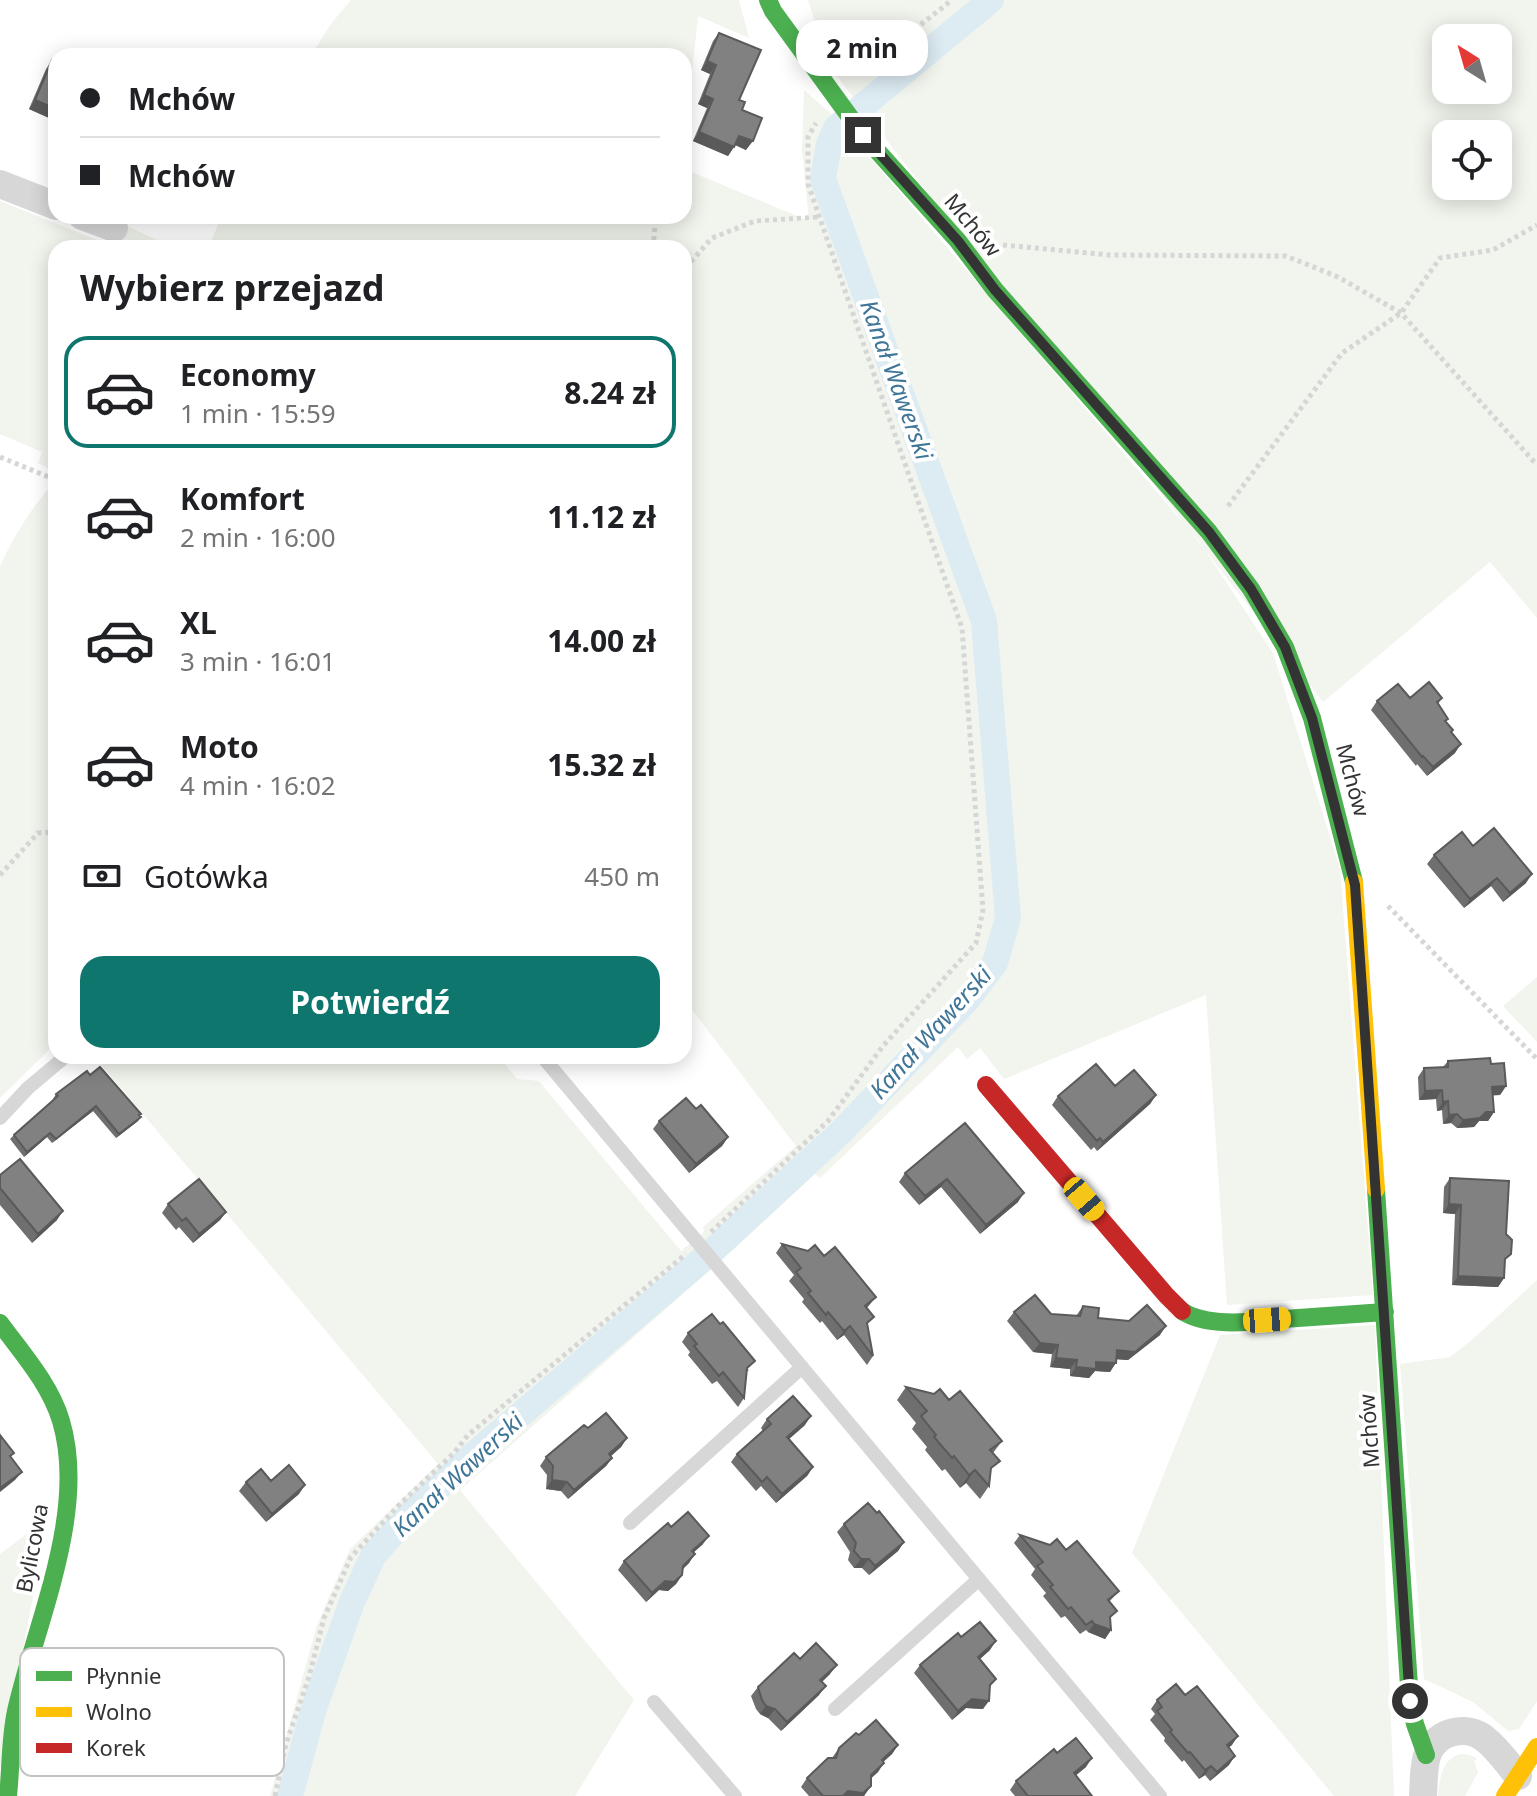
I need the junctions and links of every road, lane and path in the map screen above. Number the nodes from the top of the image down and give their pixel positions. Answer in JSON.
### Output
{"nodes":[{"id":1,"x":768,"y":0,"type":"edge"},
{"id":2,"x":952,"y":0,"type":"edge"},
{"id":3,"x":833,"y":94,"type":"junction"},
{"id":4,"x":0,"y":184,"type":"edge"},
{"id":5,"x":48,"y":203,"type":"edge"},
{"id":6,"x":819,"y":217,"type":"junction"},
{"id":7,"x":103,"y":224,"type":"edge"},
{"id":8,"x":1537,"y":225,"type":"edge"},
{"id":9,"x":114,"y":228,"type":"dead end"},
{"id":10,"x":958,"y":241,"type":"junction"},
{"id":11,"x":692,"y":261,"type":"edge"},
{"id":12,"x":1401,"y":313,"type":"junction"},
{"id":13,"x":0,"y":457,"type":"edge"},
{"id":14,"x":1537,"y":465,"type":"edge"},
{"id":15,"x":48,"y":477,"type":"edge"},
{"id":16,"x":1209,"y":532,"type":"junction"},
{"id":17,"x":48,"y":832,"type":"edge"},
{"id":18,"x":0,"y":875,"type":"edge"},
{"id":19,"x":1363,"y":887,"type":"junction"},
{"id":20,"x":1537,"y":1059,"type":"edge"},
{"id":21,"x":56,"y":1064,"type":"edge"},
{"id":22,"x":549,"y":1064,"type":"edge"},
{"id":23,"x":986,"y":1085,"type":"dead end"},
{"id":24,"x":0,"y":1118,"type":"edge"},
{"id":25,"x":699,"y":1243,"type":"junction"},
{"id":26,"x":1385,"y":1312,"type":"junction"},
{"id":27,"x":0,"y":1323,"type":"edge"},
{"id":28,"x":802,"y":1367,"type":"junction"},
{"id":29,"x":630,"y":1523,"type":"dead end"},
{"id":30,"x":979,"y":1579,"type":"junction"},
{"id":31,"x":33,"y":1648,"type":"edge"},
{"id":32,"x":20,"y":1696,"type":"edge"},
{"id":33,"x":654,"y":1702,"type":"dead end"},
{"id":34,"x":835,"y":1709,"type":"dead end"},
{"id":35,"x":1537,"y":1747,"type":"edge"},
{"id":36,"x":284,"y":1753,"type":"edge"},
{"id":37,"x":1426,"y":1755,"type":"junction"},
{"id":38,"x":279,"y":1776,"type":"edge"},
{"id":39,"x":1512,"y":1786,"type":"edge"},
{"id":40,"x":8,"y":1796,"type":"edge"},
{"id":41,"x":275,"y":1796,"type":"edge"},
{"id":42,"x":735,"y":1796,"type":"edge"},
{"id":43,"x":1160,"y":1796,"type":"edge"},
{"id":44,"x":1423,"y":1796,"type":"edge"}],
"edges":[{"from":1,"to":3,"type":"street","name":"Mchów"},
{"from":2,"to":3,"type":"path"},
{"from":3,"to":6,"type":"path"},
{"from":3,"to":10,"type":"street","name":"Mchów"},
{"from":4,"to":5,"type":"street"},
{"from":6,"to":11,"type":"path"},
{"from":6,"to":25,"type":"path"},
{"from":7,"to":9,"type":"street"},
{"from":8,"to":12,"type":"path"},
{"from":10,"to":12,"type":"path"},
{"from":10,"to":16,"type":"street","name":"Mchów"},
{"from":12,"to":14,"type":"path"},
{"from":12,"to":16,"type":"path"},
{"from":13,"to":15,"type":"path"},
{"from":16,"to":19,"type":"street","name":"Mchów"},
{"from":17,"to":18,"type":"path"},
{"from":19,"to":20,"type":"path"},
{"from":19,"to":26,"type":"street","name":"Mchów"},
{"from":21,"to":24,"type":"lane"},
{"from":22,"to":25,"type":"lane"},
{"from":23,"to":26,"type":"street"},
{"from":25,"to":28,"type":"lane"},
{"from":25,"to":36,"type":"path"},
{"from":26,"to":37,"type":"street","name":"Mchów"},
{"from":27,"to":31,"type":"street","name":"Bylicowa"},
{"from":28,"to":29,"type":"lane"},
{"from":28,"to":30,"type":"lane"},
{"from":30,"to":34,"type":"lane"},
{"from":30,"to":43,"type":"lane"},
{"from":32,"to":40,"type":"street","name":"Bylicowa"},
{"from":33,"to":42,"type":"lane"},
{"from":35,"to":39,"type":"street"},
{"from":37,"to":39,"type":"street"},
{"from":37,"to":44,"type":"street"},
{"from":38,"to":41,"type":"path"}]}
